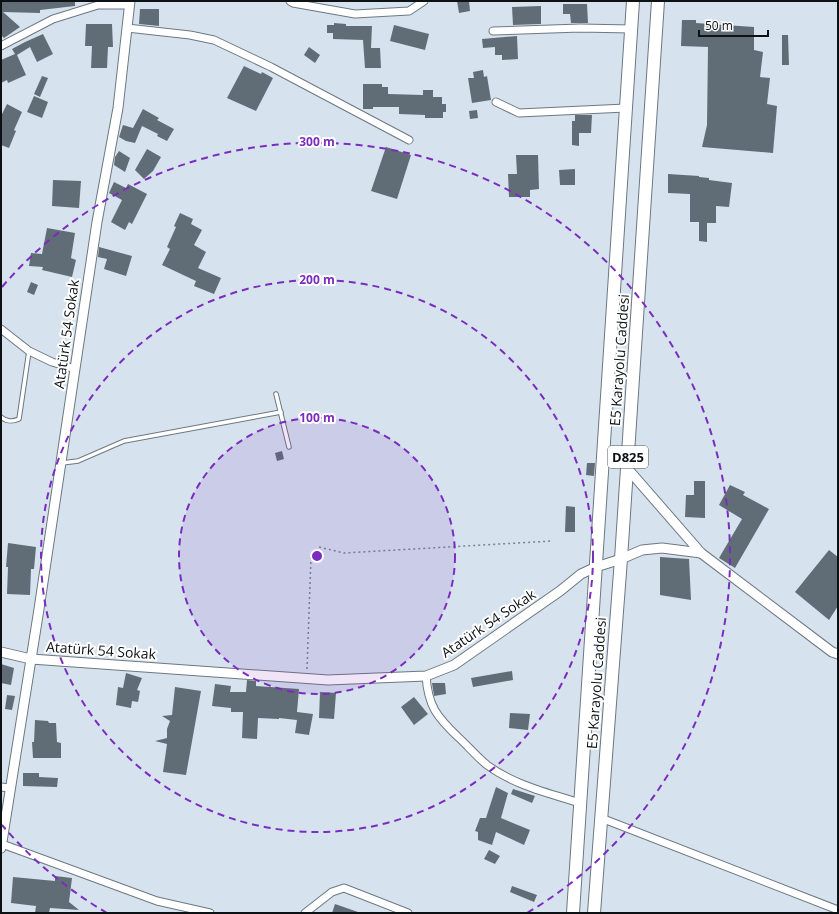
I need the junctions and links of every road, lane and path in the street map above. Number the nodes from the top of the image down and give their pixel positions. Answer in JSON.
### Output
{"nodes":[{"id":1,"x":290,"y":1,"type":"edge"},
{"id":2,"x":424,"y":1,"type":"edge"},
{"id":3,"x":633,"y":1,"type":"edge"},
{"id":4,"x":658,"y":1,"type":"edge"},
{"id":5,"x":130,"y":3,"type":"edge"},
{"id":6,"x":127,"y":28,"type":"junction"},
{"id":7,"x":631,"y":28,"type":"junction"},
{"id":8,"x":493,"y":31,"type":"dead end"},
{"id":9,"x":1,"y":46,"type":"edge"},
{"id":10,"x":496,"y":102,"type":"dead end"},
{"id":11,"x":626,"y":108,"type":"junction"},
{"id":12,"x":409,"y":140,"type":"dead end"},
{"id":13,"x":1,"y":329,"type":"edge"},
{"id":14,"x":29,"y":351,"type":"junction"},
{"id":15,"x":75,"y":369,"type":"junction"},
{"id":16,"x":276,"y":394,"type":"dead end"},
{"id":17,"x":281,"y":412,"type":"junction"},
{"id":18,"x":1,"y":417,"type":"edge"},
{"id":19,"x":289,"y":447,"type":"dead end"},
{"id":20,"x":61,"y":464,"type":"junction"},
{"id":21,"x":627,"y":468,"type":"junction"},
{"id":22,"x":552,"y":541,"type":"dead end"},
{"id":23,"x":701,"y":553,"type":"junction"},
{"id":24,"x":621,"y":559,"type":"junction"},
{"id":25,"x":596,"y":567,"type":"junction"},
{"id":26,"x":1,"y":652,"type":"edge"},
{"id":27,"x":838,"y":654,"type":"edge"},
{"id":28,"x":31,"y":658,"type":"junction"},
{"id":29,"x":426,"y":676,"type":"junction"},
{"id":30,"x":303,"y":678,"type":"junction"},
{"id":31,"x":6,"y":787,"type":"edge"},
{"id":32,"x":580,"y":803,"type":"junction"},
{"id":33,"x":601,"y":818,"type":"junction"},
{"id":34,"x":2,"y":844,"type":"edge"},
{"id":35,"x":1,"y":848,"type":"edge"},
{"id":36,"x":838,"y":910,"type":"edge"},
{"id":37,"x":210,"y":913,"type":"edge"},
{"id":38,"x":305,"y":913,"type":"edge"},
{"id":39,"x":408,"y":913,"type":"edge"},
{"id":40,"x":573,"y":913,"type":"edge"},
{"id":41,"x":594,"y":913,"type":"edge"}],
"edges":[{"from":1,"to":2,"type":"street"},
{"from":3,"to":7,"type":"highway","name":"E5 Karayolu Caddesi","number":"D825"},
{"from":4,"to":21,"type":"highway","name":"E5 Karayolu Caddesi","number":"D825"},
{"from":5,"to":6,"type":"street","name":"Atatürk 54 Sokak"},
{"from":5,"to":9,"type":"street"},
{"from":6,"to":12,"type":"street"},
{"from":6,"to":15,"type":"street","name":"Atatürk 54 Sokak"},
{"from":7,"to":8,"type":"street"},
{"from":7,"to":11,"type":"highway","name":"E5 Karayolu Caddesi","number":"D825"},
{"from":10,"to":11,"type":"street"},
{"from":11,"to":25,"type":"highway","name":"E5 Karayolu Caddesi","number":"D825"},
{"from":13,"to":14,"type":"street"},
{"from":14,"to":15,"type":"street"},
{"from":14,"to":18,"type":"lane"},
{"from":15,"to":20,"type":"street","name":"Atatürk 54 Sokak"},
{"from":16,"to":17,"type":"lane"},
{"from":17,"to":19,"type":"lane"},
{"from":17,"to":20,"type":"lane"},
{"from":20,"to":28,"type":"street","name":"Atatürk 54 Sokak"},
{"from":21,"to":23,"type":"street","name":"Atatürk 54 Sokak"},
{"from":21,"to":24,"type":"highway","name":"E5 Karayolu Caddesi","number":"D825"},
{"from":22,"to":30,"type":"path"},
{"from":23,"to":24,"type":"street","name":"Atatürk 54 Sokak"},
{"from":23,"to":27,"type":"street","name":"Atatürk 54 Sokak"},
{"from":24,"to":25,"type":"street","name":"Atatürk 54 Sokak"},
{"from":24,"to":33,"type":"highway","name":"E5 Karayolu Caddesi","number":"D825"},
{"from":25,"to":29,"type":"street","name":"Atatürk 54 Sokak"},
{"from":25,"to":32,"type":"highway","name":"E5 Karayolu Caddesi","number":"D825"},
{"from":26,"to":28,"type":"street"},
{"from":28,"to":30,"type":"street","name":"Atatürk 54 Sokak"},
{"from":28,"to":31,"type":"street"},
{"from":29,"to":30,"type":"street","name":"Atatürk 54 Sokak"},
{"from":29,"to":32,"type":"street"},
{"from":31,"to":34,"type":"street"},
{"from":32,"to":40,"type":"highway","name":"E5 Karayolu Caddesi","number":"D825"},
{"from":33,"to":36,"type":"street"},
{"from":33,"to":41,"type":"highway","name":"E5 Karayolu Caddesi","number":"D825"},
{"from":34,"to":35,"type":"street"},
{"from":34,"to":37,"type":"street"},
{"from":38,"to":39,"type":"street"}]}
